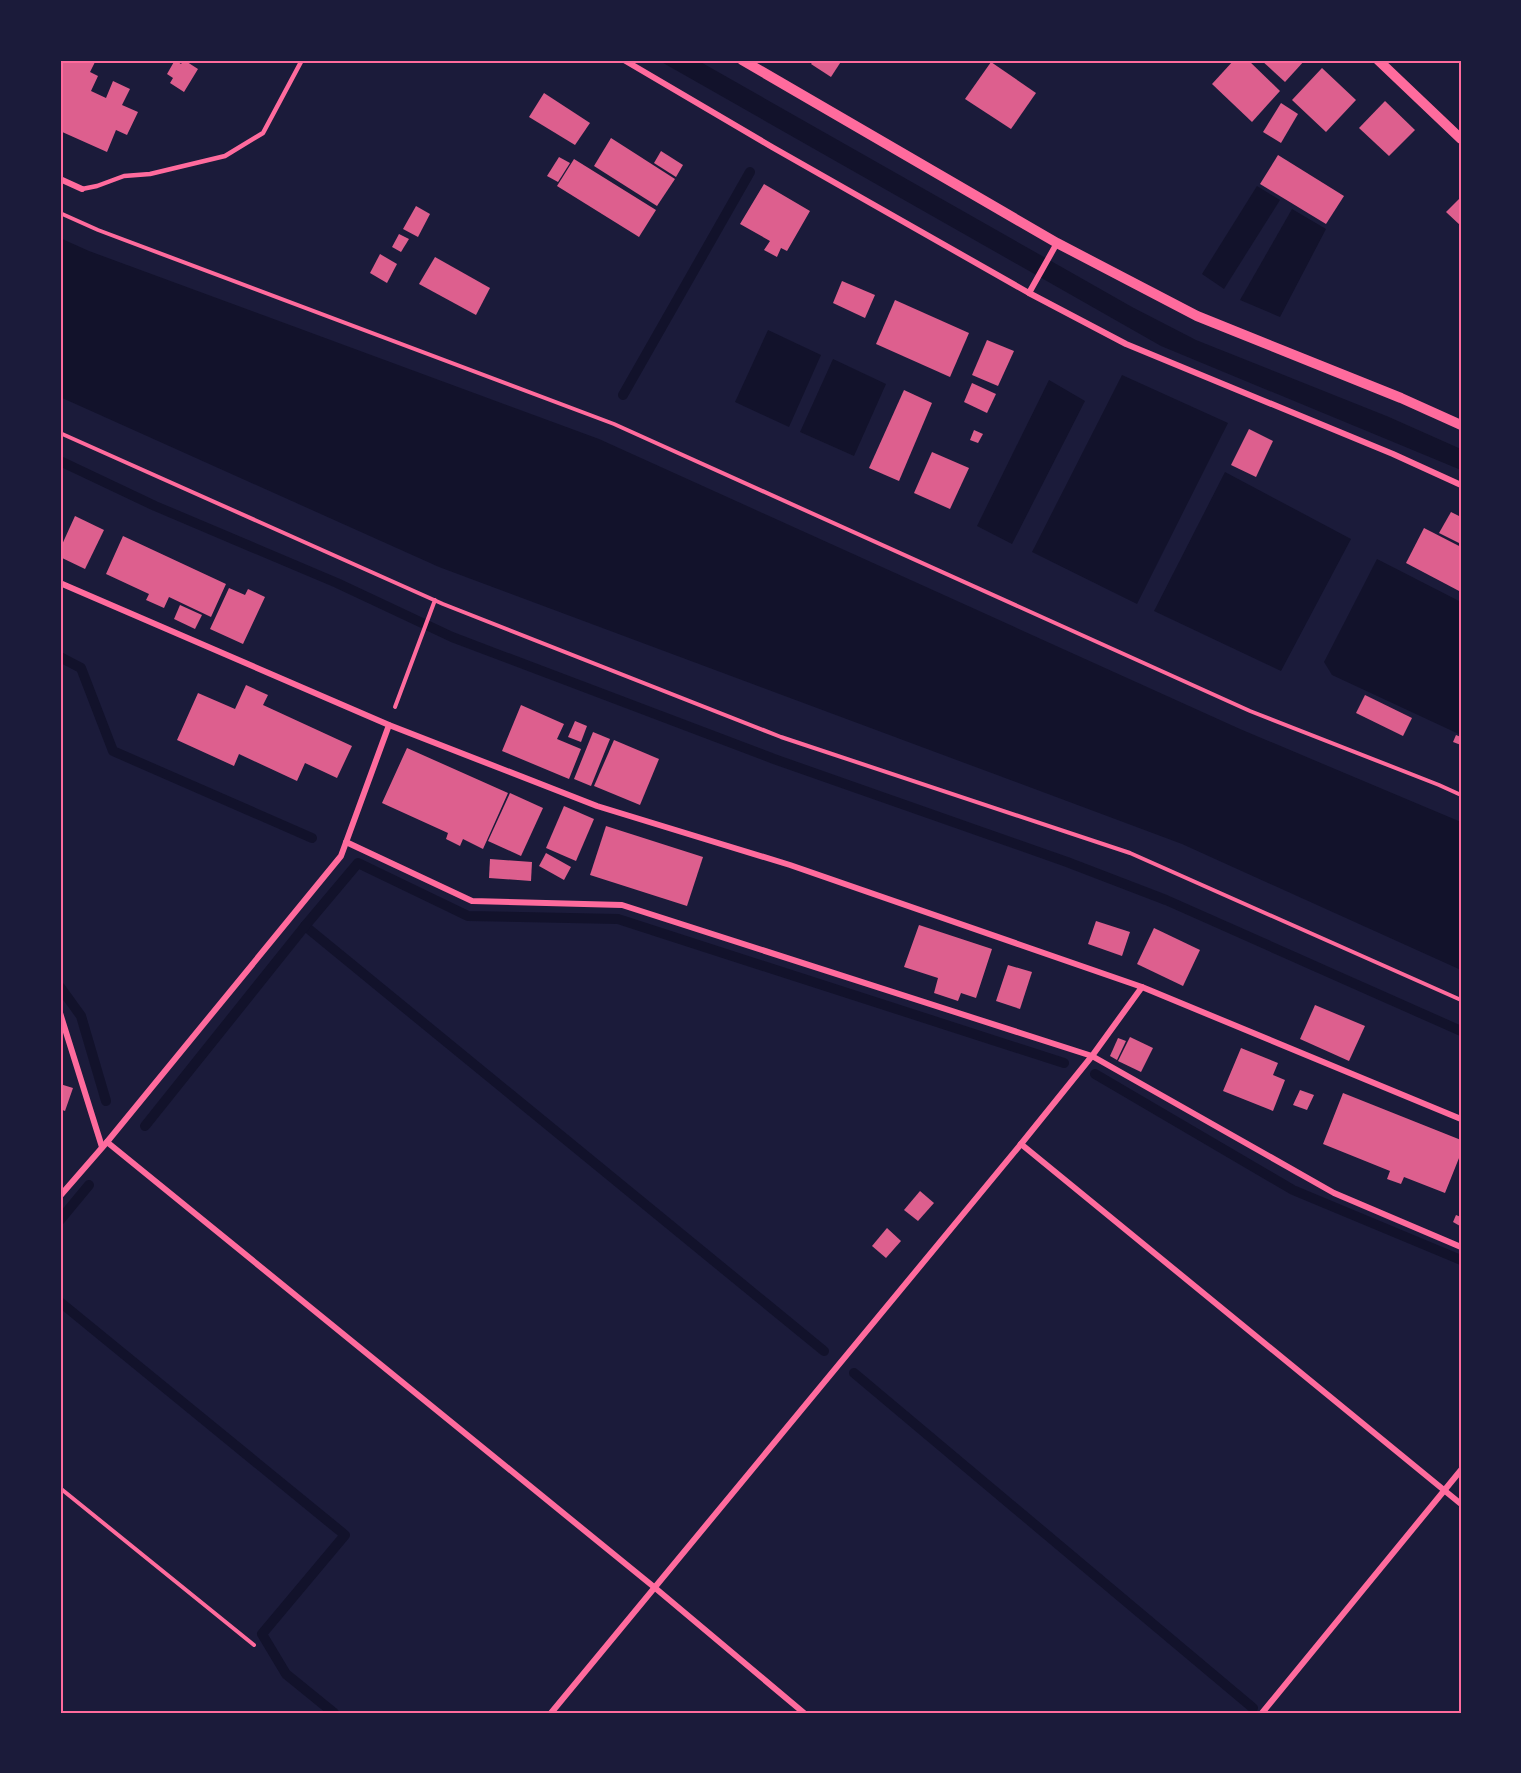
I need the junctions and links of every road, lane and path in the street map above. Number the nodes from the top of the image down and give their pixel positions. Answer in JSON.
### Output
{"nodes":[{"id":1,"x":302,"y":60,"type":"edge"},
{"id":2,"x":624,"y":60,"type":"edge"},
{"id":3,"x":742,"y":60,"type":"edge"},
{"id":4,"x":1378,"y":60,"type":"edge"},
{"id":5,"x":1461,"y":139,"type":"edge"},
{"id":6,"x":60,"y":179,"type":"edge"},
{"id":7,"x":82,"y":189,"type":"joint"},
{"id":8,"x":60,"y":213,"type":"edge"},
{"id":9,"x":1058,"y":243,"type":"junction"},
{"id":10,"x":1029,"y":293,"type":"junction"},
{"id":11,"x":1461,"y":425,"type":"edge"},
{"id":12,"x":60,"y":433,"type":"edge"},
{"id":13,"x":1461,"y":485,"type":"edge"},
{"id":14,"x":60,"y":583,"type":"edge"},
{"id":15,"x":434,"y":602,"type":"junction"},
{"id":16,"x":389,"y":725,"type":"junction"},
{"id":17,"x":1461,"y":795,"type":"edge"},
{"id":18,"x":346,"y":842,"type":"junction"},
{"id":19,"x":1142,"y":987,"type":"junction"},
{"id":20,"x":1461,"y":1000,"type":"edge"},
{"id":21,"x":60,"y":1014,"type":"edge"},
{"id":22,"x":1092,"y":1056,"type":"junction"},
{"id":23,"x":1461,"y":1119,"type":"edge"},
{"id":24,"x":104,"y":1144,"type":"junction"},
{"id":25,"x":1021,"y":1144,"type":"junction"},
{"id":26,"x":60,"y":1196,"type":"edge"},
{"id":27,"x":1461,"y":1247,"type":"edge"},
{"id":28,"x":1461,"y":1470,"type":"edge"},
{"id":29,"x":60,"y":1488,"type":"edge"},
{"id":30,"x":1444,"y":1491,"type":"junction"},
{"id":31,"x":1461,"y":1504,"type":"edge"},
{"id":32,"x":654,"y":1587,"type":"junction"},
{"id":33,"x":254,"y":1645,"type":"dead end"},
{"id":34,"x":551,"y":1713,"type":"edge"},
{"id":35,"x":804,"y":1713,"type":"edge"},
{"id":36,"x":1262,"y":1713,"type":"edge"}],
"edges":[{"from":1,"to":7,"type":"lane"},
{"from":2,"to":10,"type":"street"},
{"from":3,"to":9,"type":"street"},
{"from":4,"to":5,"type":"street"},
{"from":6,"to":7,"type":"street"},
{"from":8,"to":17,"type":"path"},
{"from":9,"to":10,"type":"street"},
{"from":9,"to":11,"type":"street"},
{"from":10,"to":13,"type":"street"},
{"from":12,"to":15,"type":"path"},
{"from":14,"to":16,"type":"street"},
{"from":15,"to":16,"type":"path"},
{"from":15,"to":20,"type":"path"},
{"from":16,"to":18,"type":"street"},
{"from":16,"to":19,"type":"street"},
{"from":18,"to":22,"type":"street"},
{"from":18,"to":24,"type":"street"},
{"from":19,"to":22,"type":"street"},
{"from":19,"to":23,"type":"street"},
{"from":21,"to":24,"type":"street"},
{"from":22,"to":25,"type":"street"},
{"from":22,"to":27,"type":"street"},
{"from":24,"to":26,"type":"street"},
{"from":24,"to":32,"type":"street"},
{"from":25,"to":30,"type":"street"},
{"from":25,"to":32,"type":"street"},
{"from":28,"to":30,"type":"street"},
{"from":29,"to":33,"type":"path"},
{"from":30,"to":31,"type":"street"},
{"from":30,"to":36,"type":"street"},
{"from":32,"to":34,"type":"street"},
{"from":32,"to":35,"type":"street"}]}
